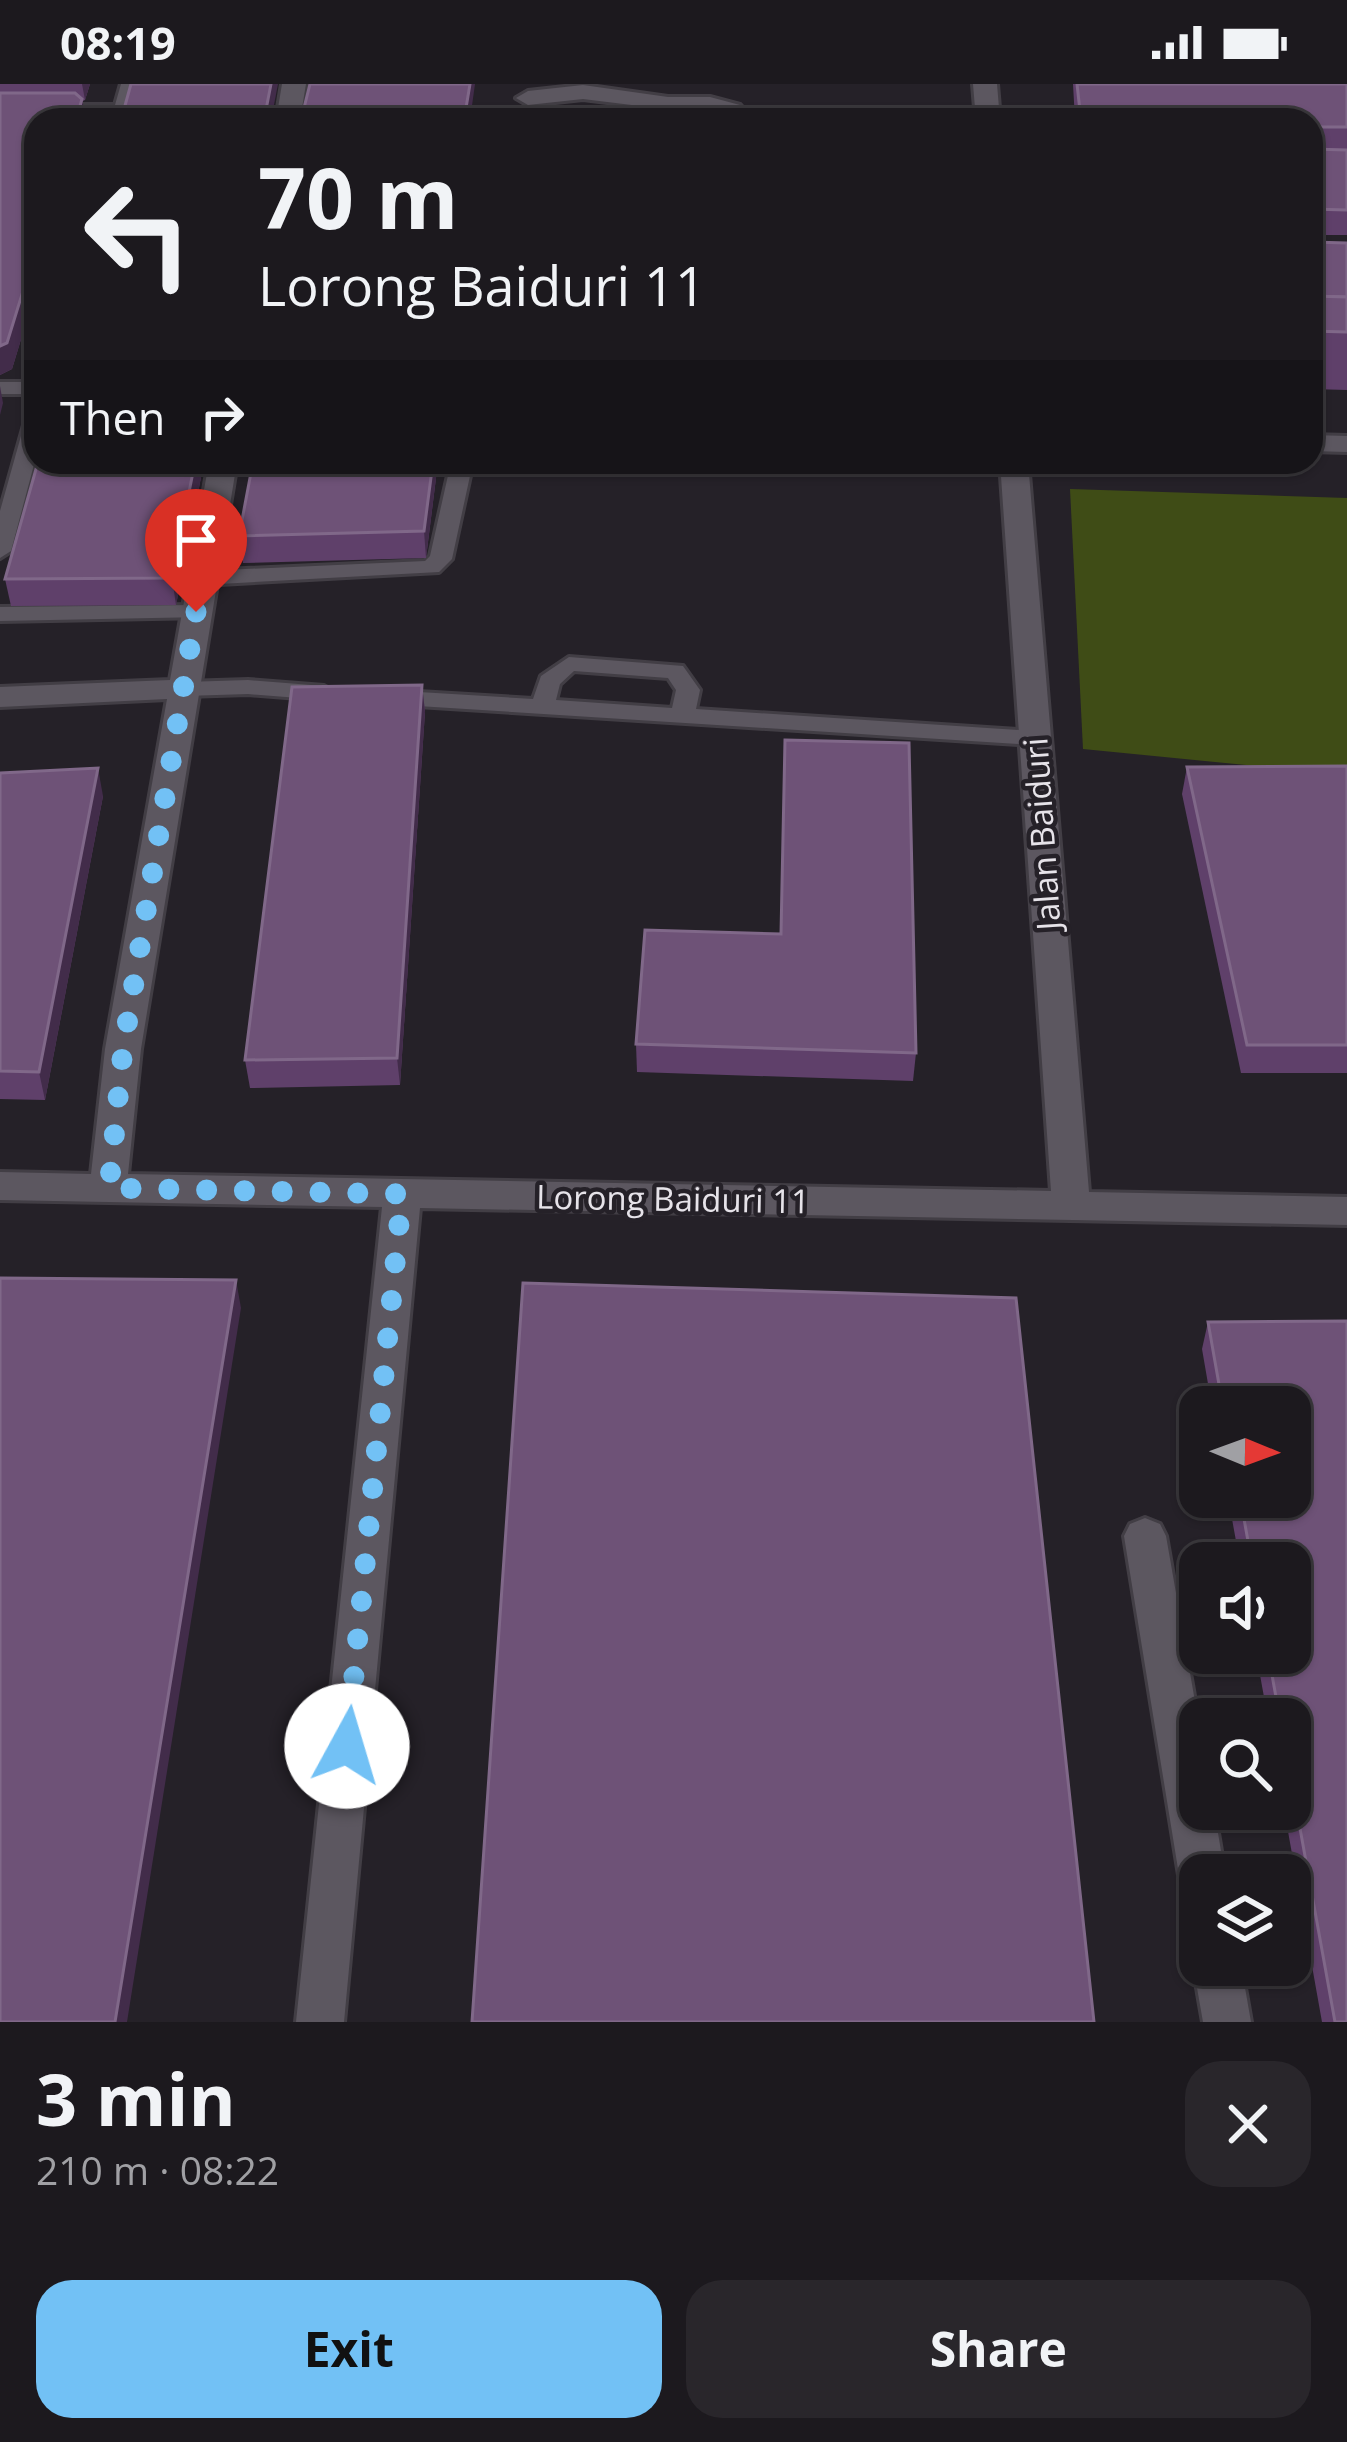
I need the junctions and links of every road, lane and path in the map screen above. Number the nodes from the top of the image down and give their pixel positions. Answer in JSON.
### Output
{"nodes":[{"id":1,"x":728,"y":84,"type":"edge"},
{"id":2,"x":578,"y":88,"type":"edge"},
{"id":3,"x":528,"y":101,"type":"edge"},
{"id":4,"x":710,"y":104,"type":"junction"},
{"id":5,"x":725,"y":108,"type":"edge"},
{"id":6,"x":24,"y":462,"type":"edge"},
{"id":7,"x":221,"y":474,"type":"edge"},
{"id":8,"x":459,"y":474,"type":"edge"},
{"id":9,"x":1014,"y":474,"type":"edge"},
{"id":10,"x":0,"y":551,"type":"edge"},
{"id":11,"x":201,"y":578,"type":"junction"},
{"id":12,"x":196,"y":612,"type":"junction"},
{"id":13,"x":0,"y":614,"type":"edge"},
{"id":14,"x":185,"y":689,"type":"junction"},
{"id":15,"x":0,"y":698,"type":"edge"},
{"id":16,"x":542,"y":710,"type":"junction"},
{"id":17,"x":682,"y":718,"type":"junction"},
{"id":18,"x":1035,"y":738,"type":"junction"},
{"id":19,"x":0,"y":1186,"type":"edge"},
{"id":20,"x":109,"y":1188,"type":"junction"},
{"id":21,"x":402,"y":1194,"type":"junction"},
{"id":22,"x":1071,"y":1206,"type":"junction"},
{"id":23,"x":1347,"y":1211,"type":"edge"},
{"id":24,"x":1145,"y":1536,"type":"dead end"},
{"id":25,"x":1198,"y":1854,"type":"edge"},
{"id":26,"x":1221,"y":1986,"type":"edge"},
{"id":27,"x":320,"y":2022,"type":"edge"},
{"id":28,"x":1227,"y":2022,"type":"edge"}],
"edges":[{"from":1,"to":4,"type":"street"},
{"from":2,"to":3,"type":"street"},
{"from":2,"to":4,"type":"street"},
{"from":4,"to":5,"type":"street"},
{"from":6,"to":10,"type":"lane"},
{"from":7,"to":11,"type":"street"},
{"from":8,"to":11,"type":"lane"},
{"from":9,"to":18,"type":"street","name":"Jalan Baiduri"},
{"from":11,"to":12,"type":"street"},
{"from":12,"to":13,"type":"lane"},
{"from":12,"to":14,"type":"street"},
{"from":14,"to":15,"type":"street"},
{"from":14,"to":16,"type":"lane"},
{"from":14,"to":20,"type":"street"},
{"from":16,"to":17,"type":"lane"},
{"from":16,"to":17,"type":"lane"},
{"from":17,"to":18,"type":"lane"},
{"from":18,"to":22,"type":"street","name":"Jalan Baiduri"},
{"from":19,"to":20,"type":"street","name":"Lorong Baiduri 11"},
{"from":20,"to":21,"type":"street","name":"Lorong Baiduri 11"},
{"from":21,"to":22,"type":"street","name":"Lorong Baiduri 11"},
{"from":21,"to":27,"type":"street"},
{"from":22,"to":23,"type":"street","name":"Lorong Baiduri 11"},
{"from":24,"to":25,"type":"street"},
{"from":26,"to":28,"type":"street"}]}
